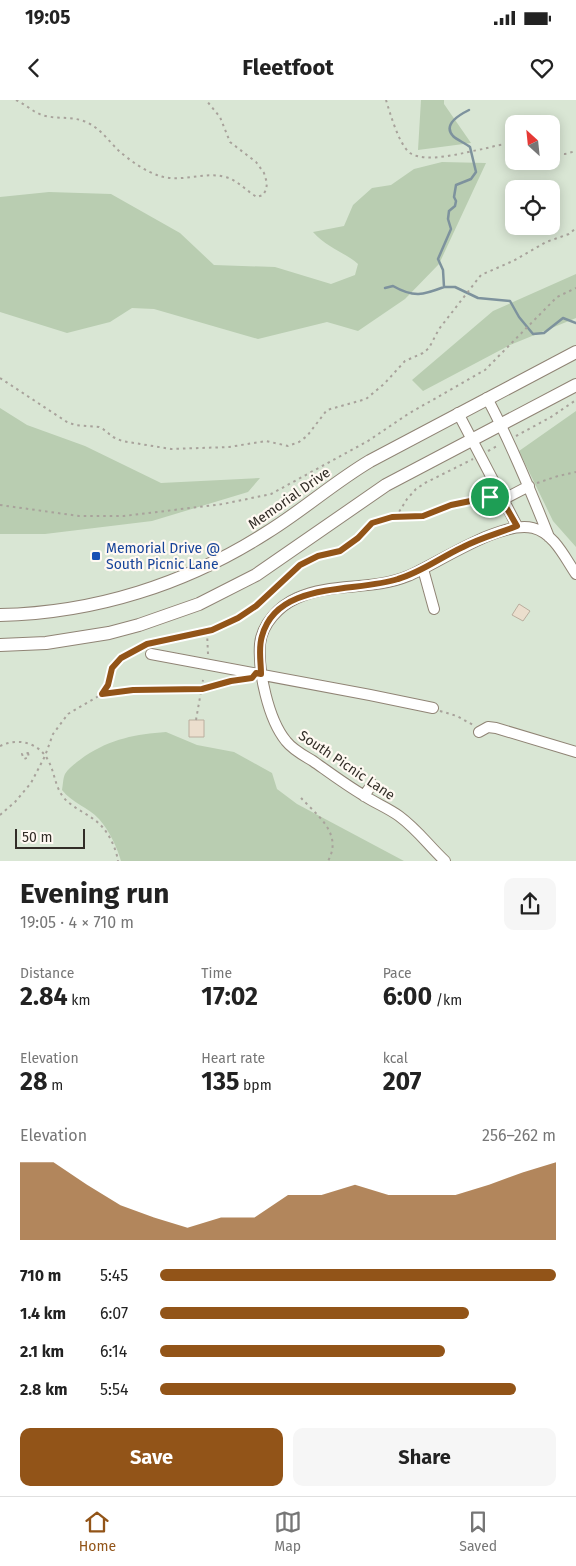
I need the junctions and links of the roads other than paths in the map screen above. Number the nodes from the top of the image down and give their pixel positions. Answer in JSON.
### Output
{"nodes":[{"id":1,"x":576,"y":352,"type":"edge"},
{"id":2,"x":576,"y":386,"type":"edge"},
{"id":3,"x":487,"y":398,"type":"junction"},
{"id":4,"x":458,"y":413,"type":"junction"},
{"id":5,"x":501,"y":424,"type":"junction"},
{"id":6,"x":472,"y":440,"type":"junction"},
{"id":7,"x":529,"y":486,"type":"junction"},
{"id":8,"x":502,"y":500,"type":"junction"},
{"id":9,"x":517,"y":526,"type":"junction"},
{"id":10,"x":549,"y":537,"type":"junction"},
{"id":11,"x":423,"y":568,"type":"junction"},
{"id":12,"x":576,"y":574,"type":"edge"},
{"id":13,"x":434,"y":609,"type":"dead end"},
{"id":14,"x":0,"y":615,"type":"edge"},
{"id":15,"x":0,"y":645,"type":"edge"},
{"id":16,"x":151,"y":654,"type":"dead end"},
{"id":17,"x":261,"y":674,"type":"junction"},
{"id":18,"x":433,"y":708,"type":"road end"},
{"id":19,"x":479,"y":732,"type":"road end"},
{"id":20,"x":576,"y":752,"type":"edge"},
{"id":21,"x":372,"y":784,"type":"dead end"},
{"id":22,"x":364,"y":796,"type":"junction"},
{"id":23,"x":445,"y":861,"type":"edge"}],
"edges":[{"from":1,"to":3,"type":"main road","name":"Memorial Drive"},
{"from":2,"to":5,"type":"main road"},
{"from":3,"to":4,"type":"main road","name":"Memorial Drive"},
{"from":3,"to":5,"type":"street"},
{"from":4,"to":6,"type":"street"},
{"from":4,"to":14,"type":"main road","name":"Memorial Drive"},
{"from":5,"to":6,"type":"main road"},
{"from":5,"to":7,"type":"street"},
{"from":6,"to":8,"type":"street"},
{"from":6,"to":15,"type":"main road"},
{"from":7,"to":8,"type":"street"},
{"from":7,"to":10,"type":"street"},
{"from":8,"to":9,"type":"street"},
{"from":9,"to":10,"type":"street"},
{"from":9,"to":11,"type":"street","name":"South Picnic Lane"},
{"from":10,"to":12,"type":"street"},
{"from":11,"to":13,"type":"street"},
{"from":11,"to":17,"type":"street","name":"South Picnic Lane"},
{"from":16,"to":17,"type":"street"},
{"from":17,"to":18,"type":"street"},
{"from":17,"to":22,"type":"street","name":"South Picnic Lane"},
{"from":19,"to":20,"type":"street"},
{"from":21,"to":22,"type":"street"},
{"from":22,"to":23,"type":"street","name":"South Picnic Lane"}]}
